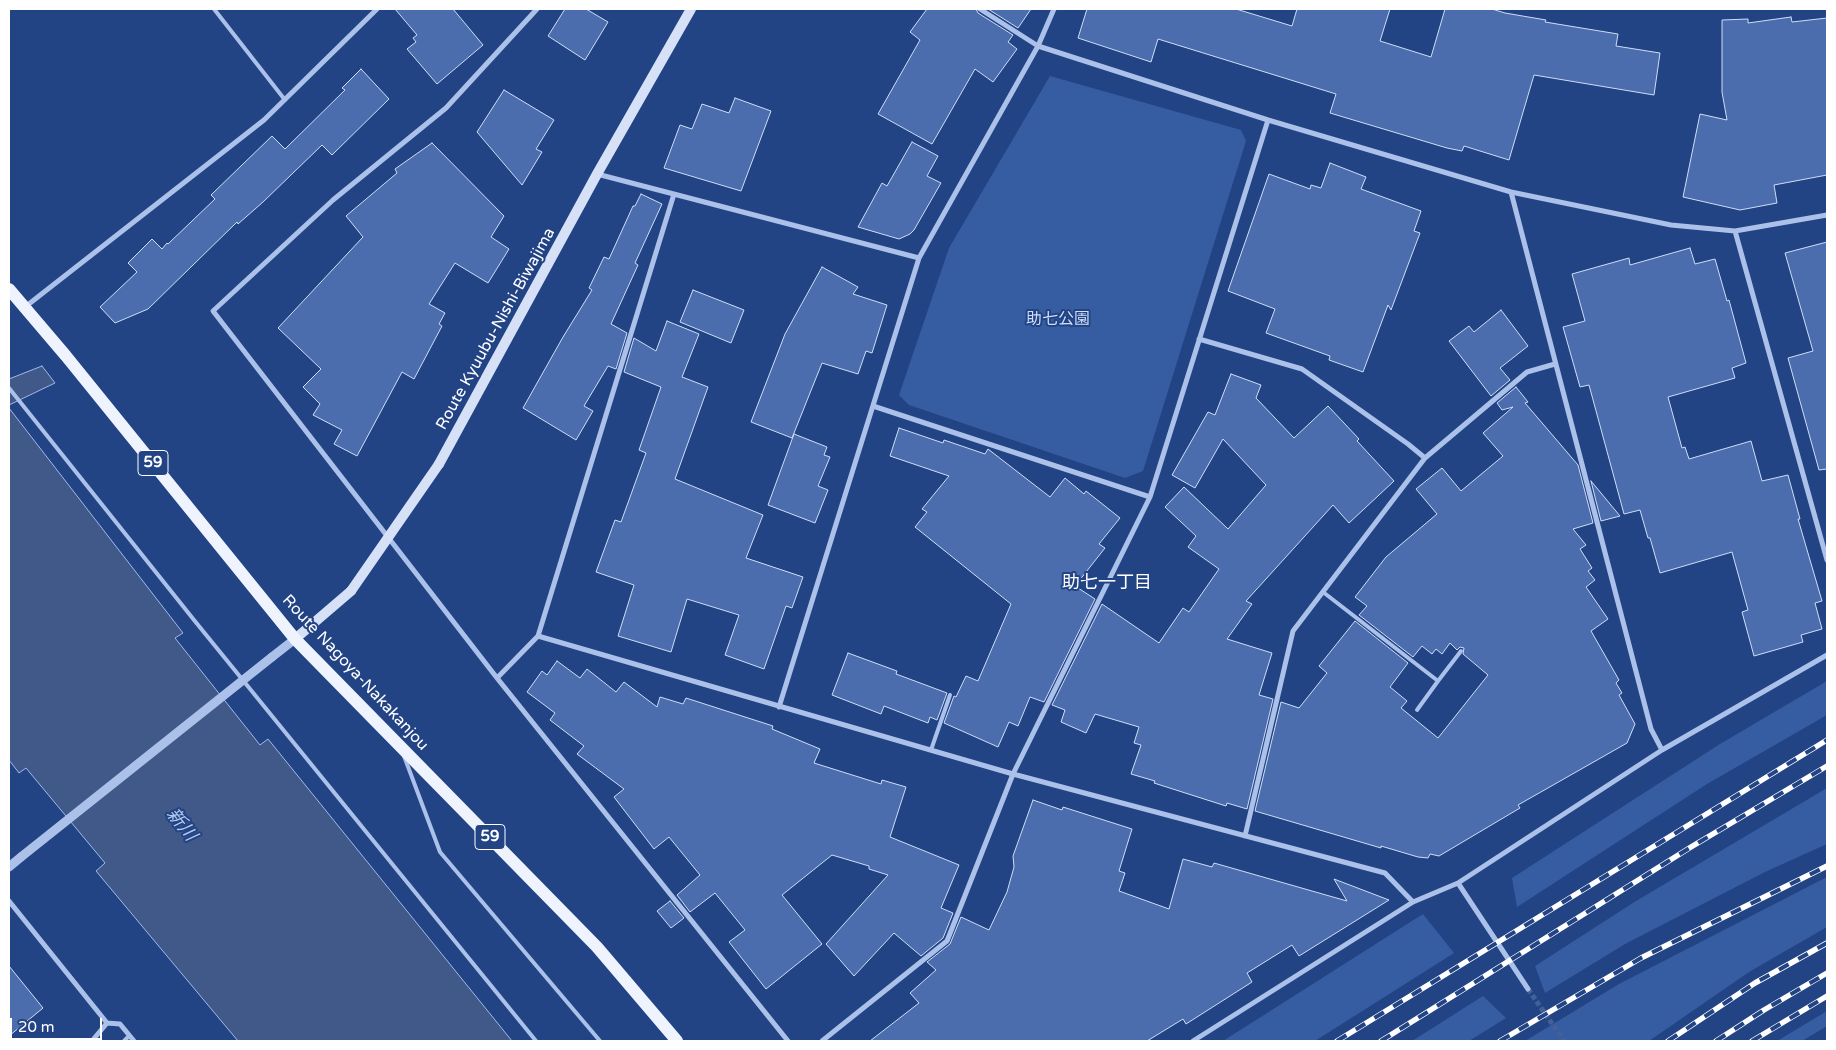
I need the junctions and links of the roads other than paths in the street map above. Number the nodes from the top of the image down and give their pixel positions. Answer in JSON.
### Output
{"nodes":[{"id":1,"x":214,"y":9,"type":"edge"},
{"id":2,"x":377,"y":9,"type":"edge"},
{"id":3,"x":537,"y":9,"type":"edge"},
{"id":4,"x":691,"y":9,"type":"edge"},
{"id":5,"x":980,"y":9,"type":"edge"},
{"id":6,"x":1054,"y":9,"type":"edge"},
{"id":7,"x":1038,"y":46,"type":"junction"},
{"id":8,"x":284,"y":100,"type":"junction"},
{"id":9,"x":1268,"y":120,"type":"junction"},
{"id":10,"x":597,"y":174,"type":"junction"},
{"id":11,"x":1510,"y":192,"type":"junction"},
{"id":12,"x":674,"y":194,"type":"junction"},
{"id":13,"x":1827,"y":215,"type":"edge"},
{"id":14,"x":1735,"y":231,"type":"junction"},
{"id":15,"x":919,"y":258,"type":"junction"},
{"id":16,"x":9,"y":289,"type":"edge"},
{"id":17,"x":24,"y":308,"type":"junction"},
{"id":18,"x":1199,"y":339,"type":"junction"},
{"id":19,"x":1555,"y":364,"type":"junction"},
{"id":20,"x":9,"y":388,"type":"edge"},
{"id":21,"x":873,"y":406,"type":"junction"},
{"id":22,"x":1425,"y":458,"type":"junction"},
{"id":23,"x":1150,"y":497,"type":"junction"},
{"id":24,"x":1827,"y":560,"type":"edge"},
{"id":25,"x":1323,"y":592,"type":"junction"},
{"id":26,"x":538,"y":636,"type":"junction"},
{"id":27,"x":295,"y":639,"type":"junction"},
{"id":28,"x":1461,"y":651,"type":"dead end"},
{"id":29,"x":1827,"y":655,"type":"edge"},
{"id":30,"x":497,"y":678,"type":"junction"},
{"id":31,"x":1438,"y":681,"type":"junction"},
{"id":32,"x":950,"y":695,"type":"dead end"},
{"id":33,"x":779,"y":707,"type":"junction"},
{"id":34,"x":1417,"y":710,"type":"dead end"},
{"id":35,"x":400,"y":744,"type":"junction"},
{"id":36,"x":931,"y":750,"type":"junction"},
{"id":37,"x":1662,"y":750,"type":"junction"},
{"id":38,"x":1014,"y":774,"type":"junction"},
{"id":39,"x":1244,"y":836,"type":"junction"},
{"id":40,"x":9,"y":867,"type":"edge"},
{"id":41,"x":1458,"y":883,"type":"junction"},
{"id":42,"x":9,"y":901,"type":"edge"},
{"id":43,"x":1413,"y":902,"type":"junction"},
{"id":44,"x":1528,"y":989,"type":"tunnel mouth"},
{"id":45,"x":107,"y":1022,"type":"junction"},
{"id":46,"x":129,"y":1036,"type":"junction"},
{"id":47,"x":92,"y":1041,"type":"edge"},
{"id":48,"x":124,"y":1041,"type":"edge"},
{"id":49,"x":134,"y":1041,"type":"edge"},
{"id":50,"x":536,"y":1041,"type":"edge"},
{"id":51,"x":600,"y":1041,"type":"edge"},
{"id":52,"x":677,"y":1041,"type":"edge"},
{"id":53,"x":788,"y":1041,"type":"edge"},
{"id":54,"x":822,"y":1041,"type":"edge"},
{"id":55,"x":1193,"y":1041,"type":"edge"}],
"edges":[{"from":1,"to":8,"type":"lane"},
{"from":2,"to":8,"type":"street"},
{"from":3,"to":30,"type":"street"},
{"from":4,"to":10,"type":"main road","name":"Route Kyuubu-Nishi-Biwajima"},
{"from":5,"to":7,"type":"street"},
{"from":6,"to":7,"type":"street"},
{"from":7,"to":9,"type":"street"},
{"from":7,"to":15,"type":"street"},
{"from":8,"to":17,"type":"street"},
{"from":9,"to":11,"type":"street"},
{"from":9,"to":18,"type":"street"},
{"from":10,"to":12,"type":"street"},
{"from":10,"to":27,"type":"main road","name":"Route Kyuubu-Nishi-Biwajima","bridge":true},
{"from":11,"to":14,"type":"street"},
{"from":11,"to":19,"type":"street"},
{"from":12,"to":15,"type":"street"},
{"from":12,"to":26,"type":"street"},
{"from":13,"to":14,"type":"street"},
{"from":14,"to":24,"type":"street"},
{"from":15,"to":21,"type":"street"},
{"from":16,"to":17,"type":"main road","name":"Route Nagoya-Nakakanjou","number":"59"},
{"from":17,"to":27,"type":"main road","name":"Route Nagoya-Nakakanjou","number":"59"},
{"from":18,"to":22,"type":"street"},
{"from":18,"to":23,"type":"street"},
{"from":19,"to":22,"type":"street"},
{"from":19,"to":37,"type":"street"},
{"from":20,"to":50,"type":"lane"},
{"from":21,"to":23,"type":"street"},
{"from":21,"to":33,"type":"street"},
{"from":22,"to":25,"type":"street"},
{"from":23,"to":38,"type":"street"},
{"from":25,"to":31,"type":"lane"},
{"from":25,"to":39,"type":"street"},
{"from":26,"to":30,"type":"street"},
{"from":26,"to":33,"type":"street"},
{"from":27,"to":35,"type":"main road","name":"Route Nagoya-Nakakanjou","number":"59"},
{"from":27,"to":40,"type":"street","bridge":true},
{"from":28,"to":31,"type":"lane"},
{"from":29,"to":37,"type":"street"},
{"from":30,"to":53,"type":"street"},
{"from":31,"to":34,"type":"lane"},
{"from":32,"to":36,"type":"lane"},
{"from":33,"to":36,"type":"street"},
{"from":35,"to":51,"type":"lane"},
{"from":35,"to":52,"type":"main road","name":"Route Nagoya-Nakakanjou","number":"59"},
{"from":36,"to":38,"type":"street"},
{"from":37,"to":41,"type":"street"},
{"from":38,"to":39,"type":"street"},
{"from":38,"to":54,"type":"street"},
{"from":39,"to":43,"type":"street"},
{"from":41,"to":43,"type":"street"},
{"from":41,"to":44,"type":"street"},
{"from":42,"to":45,"type":"street"},
{"from":43,"to":55,"type":"street"},
{"from":45,"to":46,"type":"street"},
{"from":45,"to":47,"type":"street"},
{"from":46,"to":48,"type":"lane"},
{"from":46,"to":49,"type":"street"}]}
